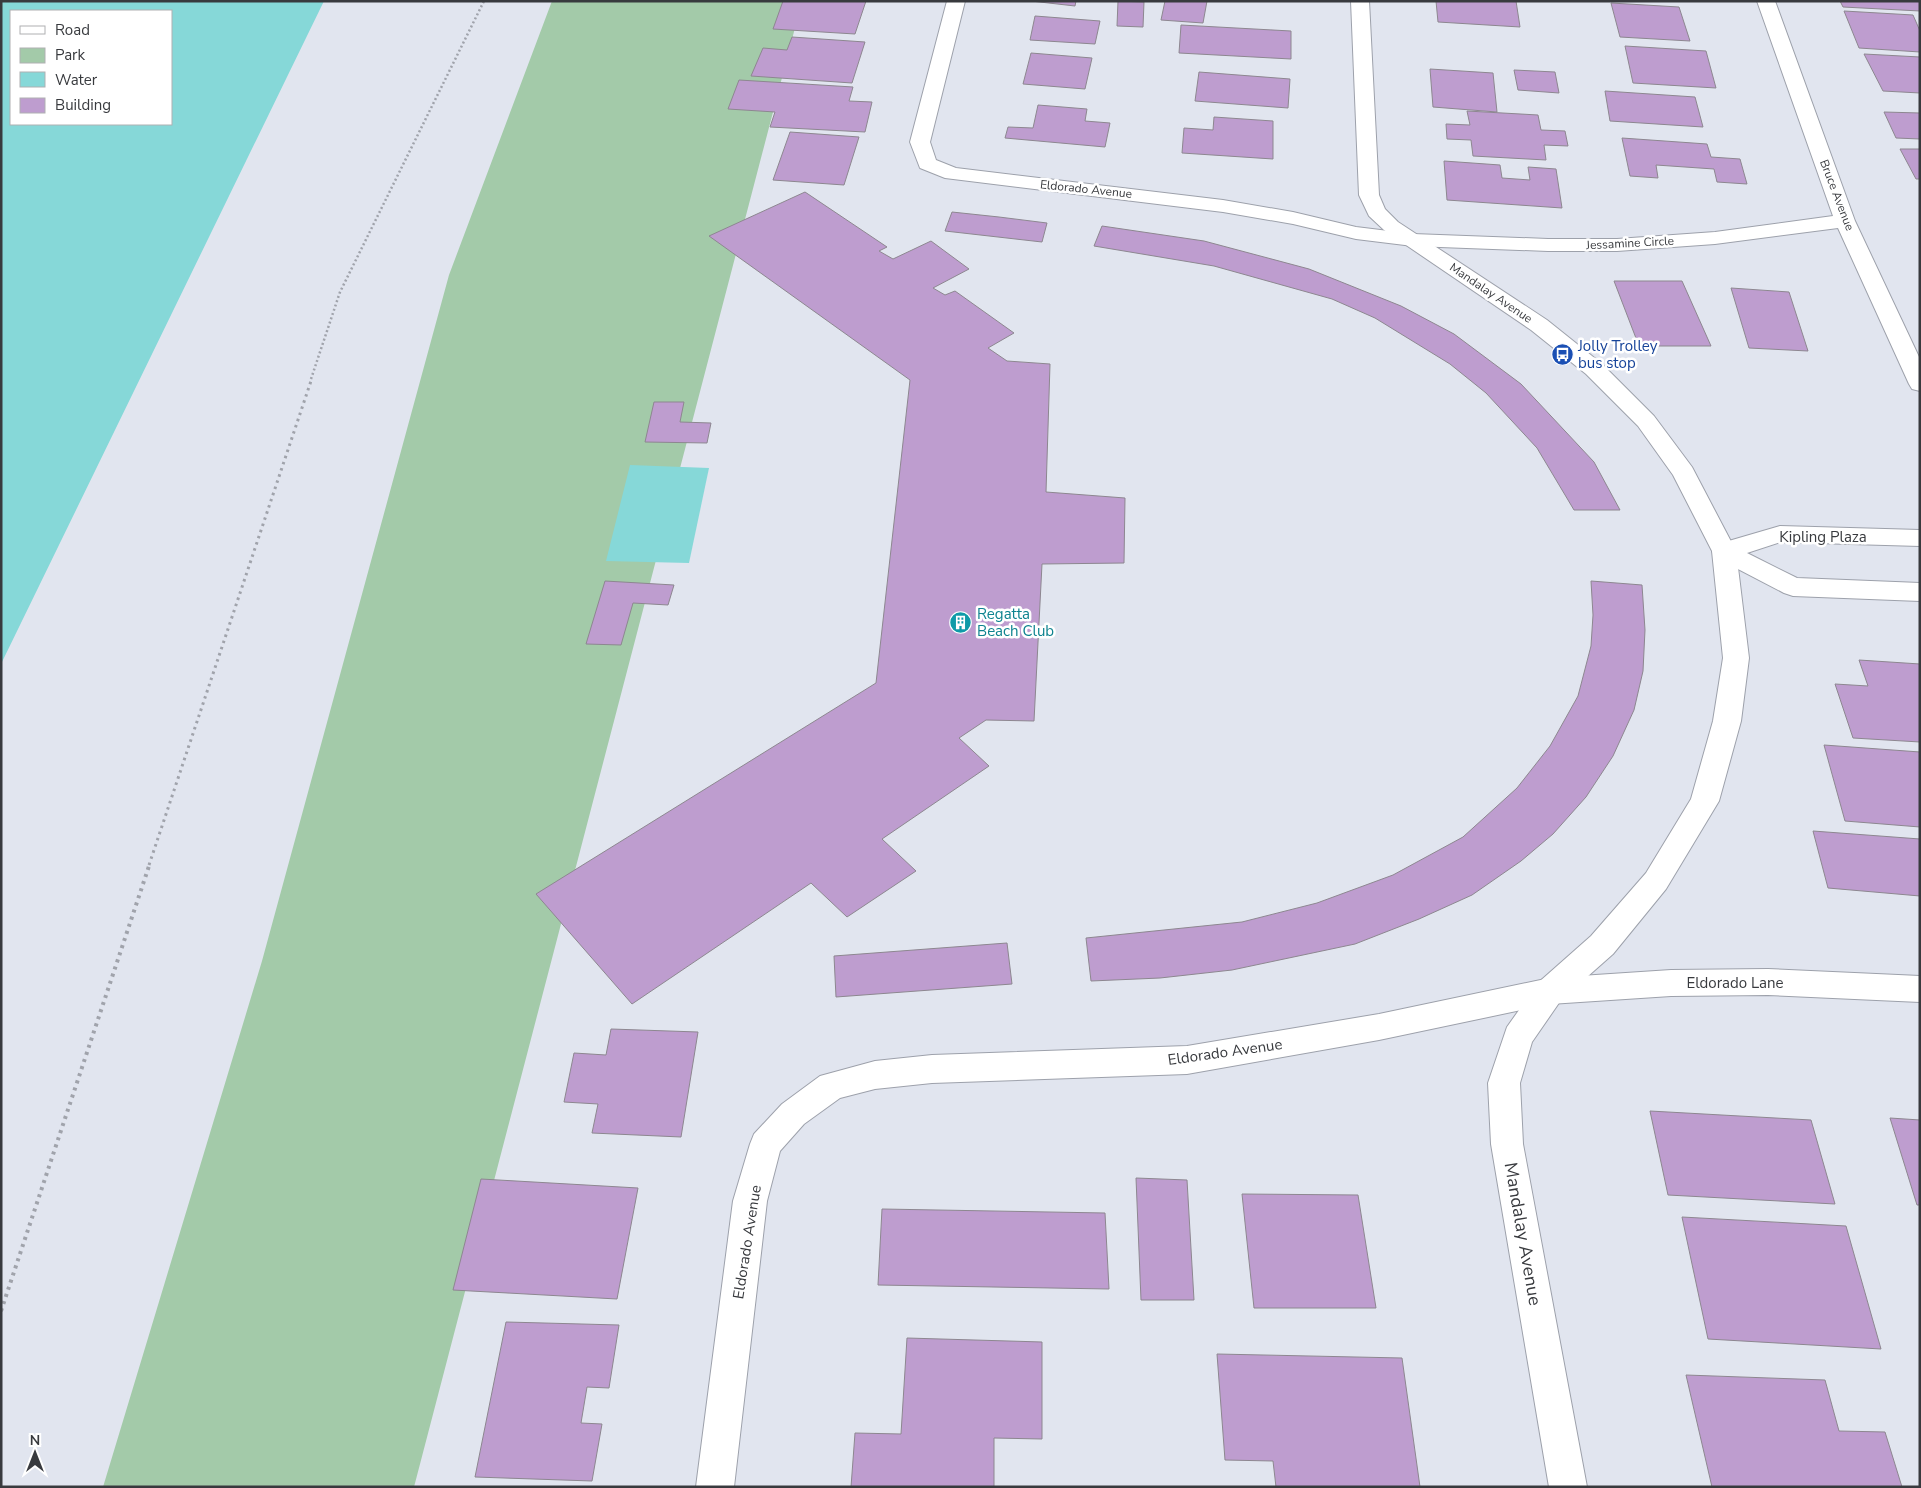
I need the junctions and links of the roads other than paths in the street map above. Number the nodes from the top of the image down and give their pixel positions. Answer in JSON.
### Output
{"nodes":[{"id":1,"x":956,"y":1,"type":"edge"},
{"id":2,"x":1360,"y":1,"type":"edge"},
{"id":3,"x":1766,"y":1,"type":"edge"},
{"id":4,"x":1845,"y":221,"type":"junction"},
{"id":5,"x":1412,"y":240,"type":"junction"},
{"id":6,"x":1920,"y":384,"type":"edge"},
{"id":7,"x":1920,"y":538,"type":"edge"},
{"id":8,"x":1724,"y":551,"type":"junction"},
{"id":9,"x":1920,"y":592,"type":"edge"},
{"id":10,"x":1920,"y":989,"type":"edge"},
{"id":11,"x":1550,"y":991,"type":"junction"},
{"id":12,"x":715,"y":1487,"type":"edge"},
{"id":13,"x":1568,"y":1487,"type":"edge"}],
"edges":[{"from":1,"to":5,"type":"street","name":"Eldorado Avenue"},
{"from":2,"to":5,"type":"street","name":"Mandalay Avenue"},
{"from":3,"to":4,"type":"street","name":"Bruce Avenue"},
{"from":4,"to":5,"type":"street","name":"Jessamine Circle"},
{"from":4,"to":6,"type":"street","name":"Bruce Avenue"},
{"from":5,"to":8,"type":"street","name":"Mandalay Avenue"},
{"from":7,"to":8,"type":"street","name":"Kipling Plaza"},
{"from":8,"to":9,"type":"street"},
{"from":8,"to":11,"type":"street","name":"Eldorado Avenue"},
{"from":10,"to":11,"type":"street","name":"Eldorado Lane"},
{"from":11,"to":12,"type":"street","name":"Eldorado Avenue"},
{"from":11,"to":13,"type":"street","name":"Mandalay Avenue"}]}
